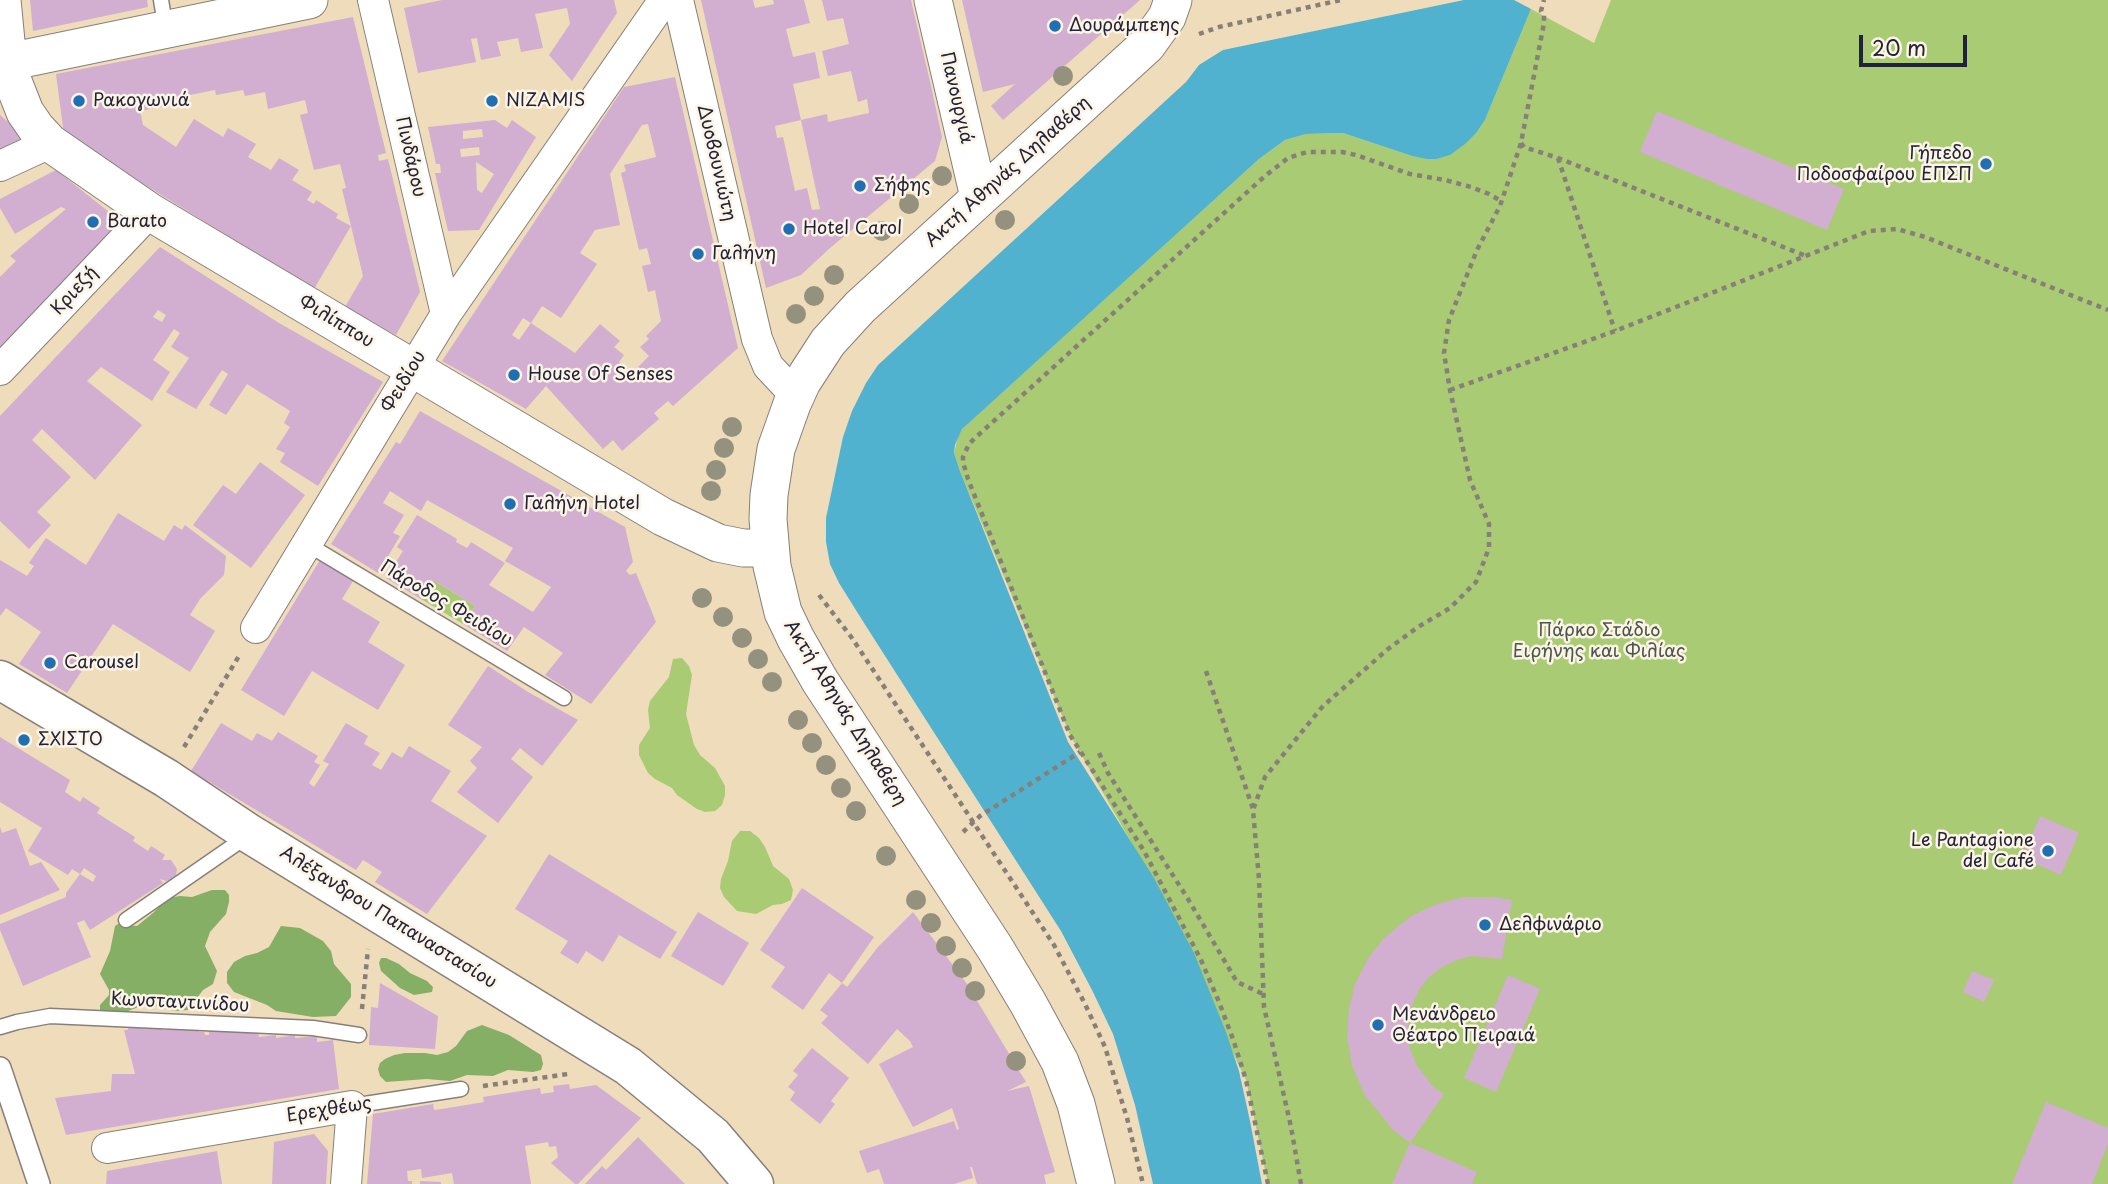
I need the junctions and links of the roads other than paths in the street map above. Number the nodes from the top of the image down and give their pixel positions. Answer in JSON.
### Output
{"nodes":[{"id":1,"x":2,"y":0,"type":"edge"},
{"id":2,"x":309,"y":0,"type":"edge"},
{"id":3,"x":373,"y":0,"type":"edge"},
{"id":4,"x":664,"y":0,"type":"edge"},
{"id":5,"x":678,"y":0,"type":"edge"},
{"id":6,"x":933,"y":0,"type":"edge"},
{"id":7,"x":163,"y":15,"type":"edge"},
{"id":8,"x":1177,"y":18,"type":"edge"},
{"id":9,"x":4,"y":63,"type":"edge"},
{"id":10,"x":50,"y":143,"type":"junction"},
{"id":11,"x":0,"y":166,"type":"edge"},
{"id":12,"x":979,"y":197,"type":"junction"},
{"id":13,"x":150,"y":212,"type":"junction"},
{"id":14,"x":446,"y":314,"type":"junction"},
{"id":15,"x":413,"y":368,"type":"junction"},
{"id":16,"x":0,"y":370,"type":"edge"},
{"id":17,"x":796,"y":396,"type":"junction"},
{"id":18,"x":307,"y":544,"type":"junction"},
{"id":19,"x":769,"y":548,"type":"junction"},
{"id":20,"x":256,"y":628,"type":"road end"},
{"id":21,"x":0,"y":681,"type":"edge"},
{"id":22,"x":564,"y":698,"type":"dead end"},
{"id":23,"x":250,"y":834,"type":"junction"},
{"id":24,"x":126,"y":920,"type":"dead end"},
{"id":25,"x":0,"y":1027,"type":"edge"},
{"id":26,"x":359,"y":1035,"type":"dead end"},
{"id":27,"x":0,"y":1068,"type":"edge"},
{"id":28,"x":461,"y":1089,"type":"road end"},
{"id":29,"x":352,"y":1105,"type":"junction"},
{"id":30,"x":107,"y":1148,"type":"dead end"},
{"id":31,"x":39,"y":1184,"type":"edge"},
{"id":32,"x":346,"y":1184,"type":"edge"},
{"id":33,"x":754,"y":1184,"type":"edge"},
{"id":34,"x":1096,"y":1184,"type":"edge"}],
"edges":[{"from":1,"to":9,"type":"street","name":"Φιλίππου"},
{"from":2,"to":7,"type":"street"},
{"from":3,"to":14,"type":"street","name":"Πινδάρου"},
{"from":4,"to":14,"type":"street","name":"Φειδίου"},
{"from":5,"to":17,"type":"street","name":"Δυοβουνιώτη"},
{"from":6,"to":12,"type":"street","name":"Πανουργιά"},
{"from":7,"to":9,"type":"street"},
{"from":8,"to":12,"type":"street","name":"Ακτή Αθηνάς Δηλαβέρη"},
{"from":9,"to":10,"type":"street","name":"Φιλίππου"},
{"from":10,"to":11,"type":"street"},
{"from":10,"to":13,"type":"street","name":"Φιλίππου"},
{"from":12,"to":17,"type":"street","name":"Ακτή Αθηνάς Δηλαβέρη"},
{"from":13,"to":15,"type":"street","name":"Φιλίππου"},
{"from":13,"to":16,"type":"street","name":"Κριεζή"},
{"from":14,"to":15,"type":"street","name":"Φειδίου"},
{"from":15,"to":18,"type":"street","name":"Φειδίου"},
{"from":15,"to":19,"type":"street","name":"Φιλίππου"},
{"from":17,"to":19,"type":"street","name":"Ακτή Αθηνάς Δηλαβέρη"},
{"from":18,"to":20,"type":"street","name":"Φειδίου"},
{"from":18,"to":22,"type":"lane","name":"Πάροδος Φειδίου"},
{"from":19,"to":34,"type":"street","name":"Ακτή Αθηνάς Δηλαβέρη"},
{"from":21,"to":23,"type":"main road","name":"Αλέξανδρου Παπαναστασίου"},
{"from":23,"to":24,"type":"lane"},
{"from":23,"to":33,"type":"main road","name":"Αλέξανδρου Παπαναστασίου"},
{"from":25,"to":26,"type":"lane","name":"Κωνσταντινίδου"},
{"from":27,"to":31,"type":"street"},
{"from":28,"to":29,"type":"lane","name":"Ερεχθέως"},
{"from":29,"to":30,"type":"street","name":"Ερεχθέως"},
{"from":29,"to":32,"type":"street"}]}
